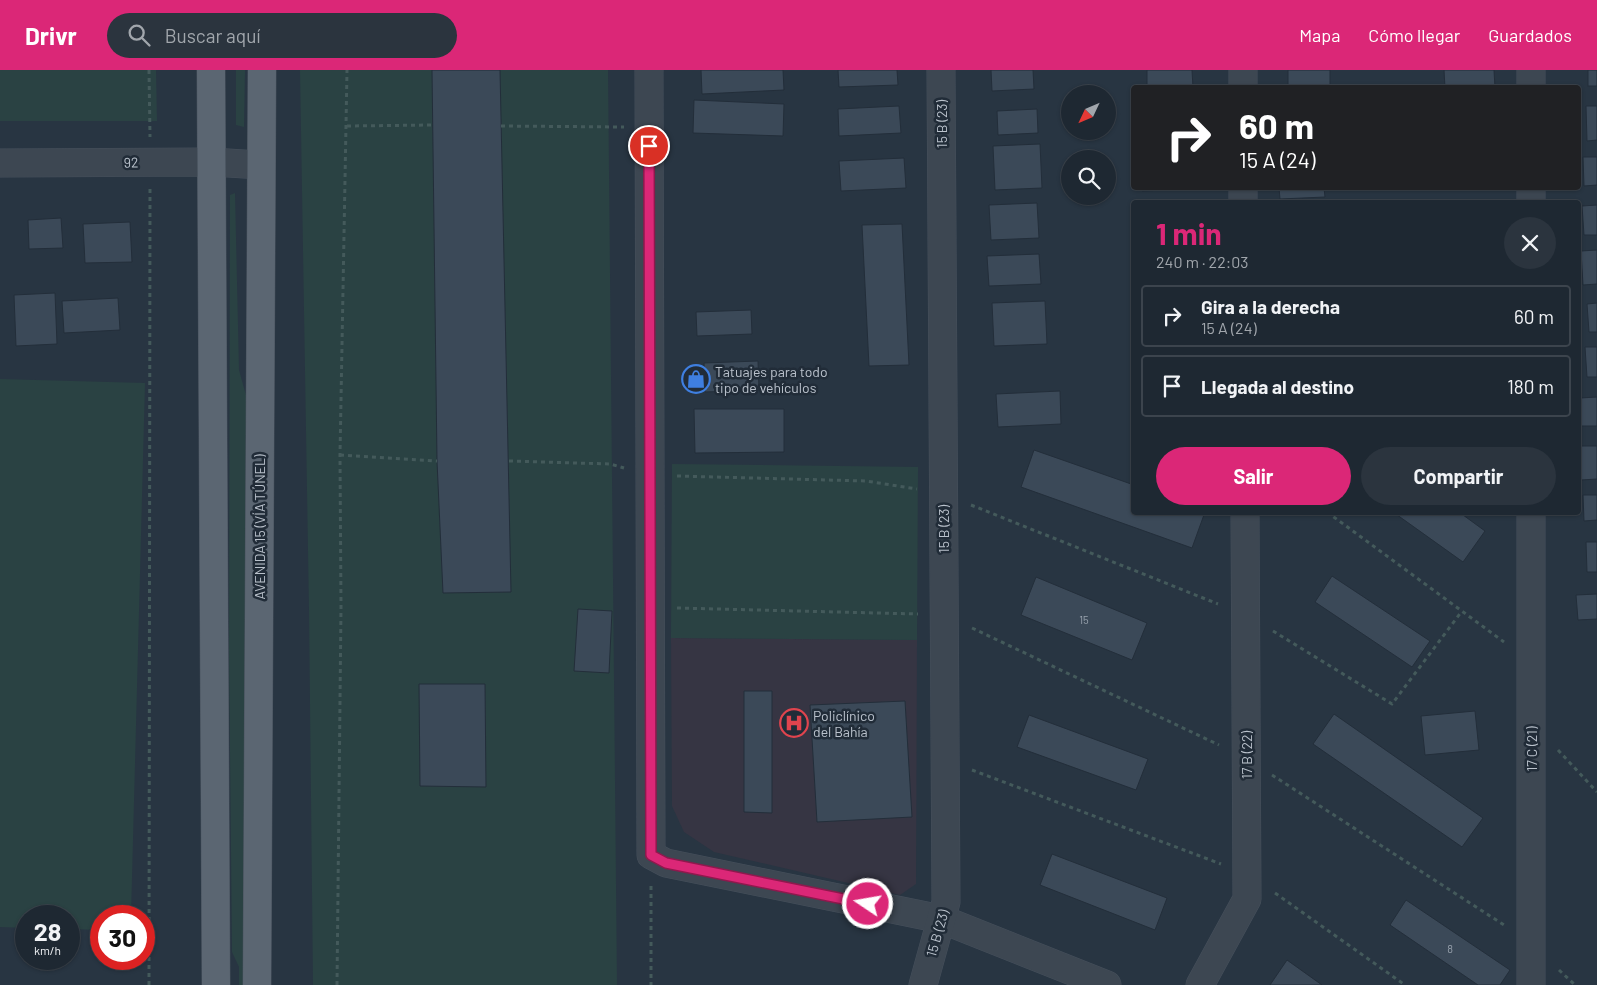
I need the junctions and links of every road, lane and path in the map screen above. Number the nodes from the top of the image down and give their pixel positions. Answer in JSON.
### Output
{"nodes":[{"id":1,"x":149,"y":70,"type":"edge"},
{"id":2,"x":211,"y":70,"type":"edge"},
{"id":3,"x":262,"y":70,"type":"edge"},
{"id":4,"x":347,"y":70,"type":"edge"},
{"id":5,"x":649,"y":70,"type":"edge"},
{"id":6,"x":941,"y":70,"type":"edge"},
{"id":7,"x":1243,"y":70,"type":"edge"},
{"id":8,"x":1530,"y":70,"type":"edge"},
{"id":9,"x":1243,"y":85,"type":"edge"},
{"id":10,"x":1530,"y":85,"type":"edge"},
{"id":11,"x":433,"y":125,"type":"dead end"},
{"id":12,"x":346,"y":126,"type":"junction"},
{"id":13,"x":501,"y":126,"type":"dead end"},
{"id":14,"x":649,"y":127,"type":"junction"},
{"id":15,"x":150,"y":162,"type":"junction"},
{"id":16,"x":212,"y":162,"type":"junction"},
{"id":17,"x":0,"y":163,"type":"edge"},
{"id":18,"x":261,"y":165,"type":"junction"},
{"id":19,"x":340,"y":454,"type":"junction"},
{"id":20,"x":437,"y":461,"type":"dead end"},
{"id":21,"x":508,"y":461,"type":"dead end"},
{"id":22,"x":650,"y":475,"type":"junction"},
{"id":23,"x":943,"y":494,"type":"junction"},
{"id":24,"x":1245,"y":515,"type":"edge"},
{"id":25,"x":1331,"y":515,"type":"edge"},
{"id":26,"x":1531,"y":515,"type":"edge"},
{"id":27,"x":650,"y":607,"type":"junction"},
{"id":28,"x":1462,"y":611,"type":"junction"},
{"id":29,"x":944,"y":614,"type":"junction"},
{"id":30,"x":1246,"y":614,"type":"junction"},
{"id":31,"x":1531,"y":661,"type":"junction"},
{"id":32,"x":1531,"y":721,"type":"junction"},
{"id":33,"x":1246,"y":758,"type":"junction"},
{"id":34,"x":945,"y":760,"type":"junction"},
{"id":35,"x":1597,"y":792,"type":"edge"},
{"id":36,"x":651,"y":855,"type":"junction"},
{"id":37,"x":1247,"y":874,"type":"junction"},
{"id":38,"x":941,"y":919,"type":"junction"},
{"id":39,"x":1532,"y":942,"type":"junction"},
{"id":40,"x":149,"y":985,"type":"edge"},
{"id":41,"x":216,"y":985,"type":"edge"},
{"id":42,"x":257,"y":985,"type":"edge"},
{"id":43,"x":337,"y":985,"type":"edge"},
{"id":44,"x":651,"y":985,"type":"edge"},
{"id":45,"x":922,"y":985,"type":"edge"},
{"id":46,"x":1107,"y":985,"type":"edge"},
{"id":47,"x":1200,"y":985,"type":"edge"},
{"id":48,"x":1405,"y":985,"type":"edge"},
{"id":49,"x":1532,"y":985,"type":"edge"},
{"id":50,"x":1575,"y":985,"type":"edge"}],
"edges":[{"from":1,"to":15,"type":"path"},
{"from":2,"to":16,"type":"main road"},
{"from":3,"to":18,"type":"main road","name":"AVENIDA 15 (VÍA TÚNEL)"},
{"from":4,"to":12,"type":"path"},
{"from":5,"to":14,"type":"street"},
{"from":6,"to":23,"type":"street","name":"15 B (23)"},
{"from":7,"to":9,"type":"street"},
{"from":8,"to":10,"type":"street"},
{"from":11,"to":12,"type":"path"},
{"from":12,"to":19,"type":"path"},
{"from":13,"to":14,"type":"path"},
{"from":14,"to":22,"type":"street"},
{"from":15,"to":16,"type":"street","name":"92"},
{"from":15,"to":17,"type":"street","name":"92"},
{"from":15,"to":40,"type":"path"},
{"from":16,"to":18,"type":"street","name":"92"},
{"from":16,"to":41,"type":"main road"},
{"from":18,"to":42,"type":"main road","name":"AVENIDA 15 (VÍA TÚNEL)"},
{"from":19,"to":20,"type":"path"},
{"from":19,"to":43,"type":"path"},
{"from":21,"to":22,"type":"path"},
{"from":22,"to":23,"type":"path"},
{"from":22,"to":27,"type":"street"},
{"from":23,"to":29,"type":"street","name":"15 B (23)"},
{"from":23,"to":30,"type":"path"},
{"from":24,"to":30,"type":"street","name":"17 B (22)"},
{"from":25,"to":28,"type":"path"},
{"from":26,"to":31,"type":"street","name":"17 C (21)"},
{"from":27,"to":29,"type":"path"},
{"from":27,"to":36,"type":"street"},
{"from":28,"to":30,"type":"path"},
{"from":28,"to":31,"type":"path"},
{"from":29,"to":33,"type":"path"},
{"from":29,"to":34,"type":"street","name":"15 B (23)"},
{"from":30,"to":33,"type":"street","name":"17 B (22)"},
{"from":31,"to":32,"type":"street","name":"17 C (21)"},
{"from":32,"to":35,"type":"path"},
{"from":32,"to":39,"type":"street","name":"17 C (21)"},
{"from":33,"to":37,"type":"street","name":"17 B (22)"},
{"from":33,"to":39,"type":"path"},
{"from":34,"to":37,"type":"path"},
{"from":34,"to":38,"type":"street","name":"15 B (23)"},
{"from":36,"to":38,"type":"street"},
{"from":36,"to":44,"type":"path"},
{"from":37,"to":47,"type":"street","name":"17 B (22)"},
{"from":37,"to":48,"type":"path"},
{"from":38,"to":45,"type":"street","name":"15 B (23)"},
{"from":38,"to":46,"type":"street"},
{"from":39,"to":49,"type":"street","name":"17 C (21)"},
{"from":39,"to":50,"type":"path"}]}
